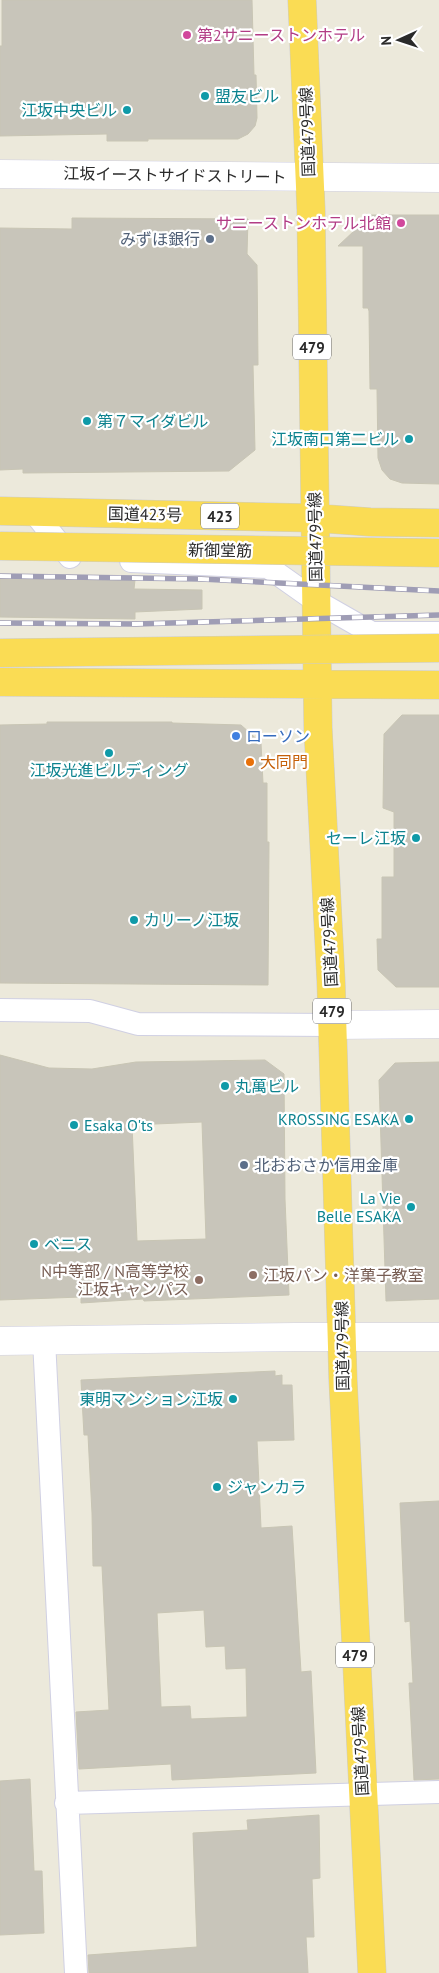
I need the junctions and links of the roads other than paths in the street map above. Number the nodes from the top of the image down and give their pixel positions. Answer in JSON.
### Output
{"nodes":[{"id":1,"x":302,"y":0,"type":"edge"},
{"id":2,"x":0,"y":174,"type":"edge"},
{"id":3,"x":309,"y":177,"type":"junction"},
{"id":4,"x":439,"y":178,"type":"edge"},
{"id":5,"x":0,"y":511,"type":"edge"},
{"id":6,"x":33,"y":512,"type":"junction"},
{"id":7,"x":314,"y":518,"type":"junction"},
{"id":8,"x":439,"y":523,"type":"edge"},
{"id":9,"x":0,"y":546,"type":"edge"},
{"id":10,"x":439,"y":553,"type":"edge"},
{"id":11,"x":316,"y":601,"type":"junction"},
{"id":12,"x":439,"y":632,"type":"edge"},
{"id":13,"x":439,"y":648,"type":"edge"},
{"id":14,"x":0,"y":653,"type":"edge"},
{"id":15,"x":0,"y":682,"type":"edge"},
{"id":16,"x":317,"y":685,"type":"junction"},
{"id":17,"x":439,"y":685,"type":"edge"},
{"id":18,"x":0,"y":1010,"type":"edge"},
{"id":19,"x":439,"y":1024,"type":"edge"},
{"id":20,"x":332,"y":1025,"type":"junction"},
{"id":21,"x":341,"y":1337,"type":"junction"},
{"id":22,"x":439,"y":1337,"type":"edge"},
{"id":23,"x":44,"y":1340,"type":"junction"},
{"id":24,"x":0,"y":1341,"type":"edge"},
{"id":25,"x":439,"y":1792,"type":"edge"},
{"id":26,"x":362,"y":1794,"type":"junction"},
{"id":27,"x":66,"y":1804,"type":"junction"},
{"id":28,"x":76,"y":1973,"type":"edge"},
{"id":29,"x":372,"y":1973,"type":"edge"}],
"edges":[{"from":1,"to":3,"type":"highway","name":"国道479号線","number":"479"},
{"from":2,"to":3,"type":"street","name":"江坂イーストサイドストリート"},
{"from":3,"to":4,"type":"street","name":"江坂イーストサイドストリート"},
{"from":3,"to":7,"type":"highway","name":"国道479号線","number":"479"},
{"from":5,"to":6,"type":"highway","name":"国道423号","number":"423"},
{"from":6,"to":7,"type":"highway","name":"国道423号","number":"423"},
{"from":6,"to":11,"type":"street"},
{"from":7,"to":8,"type":"highway","name":"国道423号","number":"423"},
{"from":7,"to":11,"type":"highway","name":"国道479号線","number":"479"},
{"from":9,"to":10,"type":"highway","name":"新御堂筋","number":"423","bridge":true},
{"from":11,"to":12,"type":"street"},
{"from":11,"to":16,"type":"highway","name":"国道479号線","number":"479"},
{"from":13,"to":14,"type":"highway","bridge":true},
{"from":15,"to":16,"type":"highway"},
{"from":16,"to":17,"type":"highway"},
{"from":16,"to":20,"type":"highway","name":"国道479号線","number":"479"},
{"from":18,"to":20,"type":"street"},
{"from":19,"to":20,"type":"street"},
{"from":20,"to":21,"type":"highway","name":"国道479号線","number":"479"},
{"from":21,"to":22,"type":"street"},
{"from":21,"to":23,"type":"street"},
{"from":21,"to":26,"type":"highway","name":"国道479号線","number":"479"},
{"from":23,"to":24,"type":"street"},
{"from":23,"to":27,"type":"street"},
{"from":25,"to":26,"type":"street"},
{"from":26,"to":27,"type":"street"},
{"from":26,"to":29,"type":"highway","name":"国道479号線","number":"479"},
{"from":27,"to":28,"type":"street"}]}
